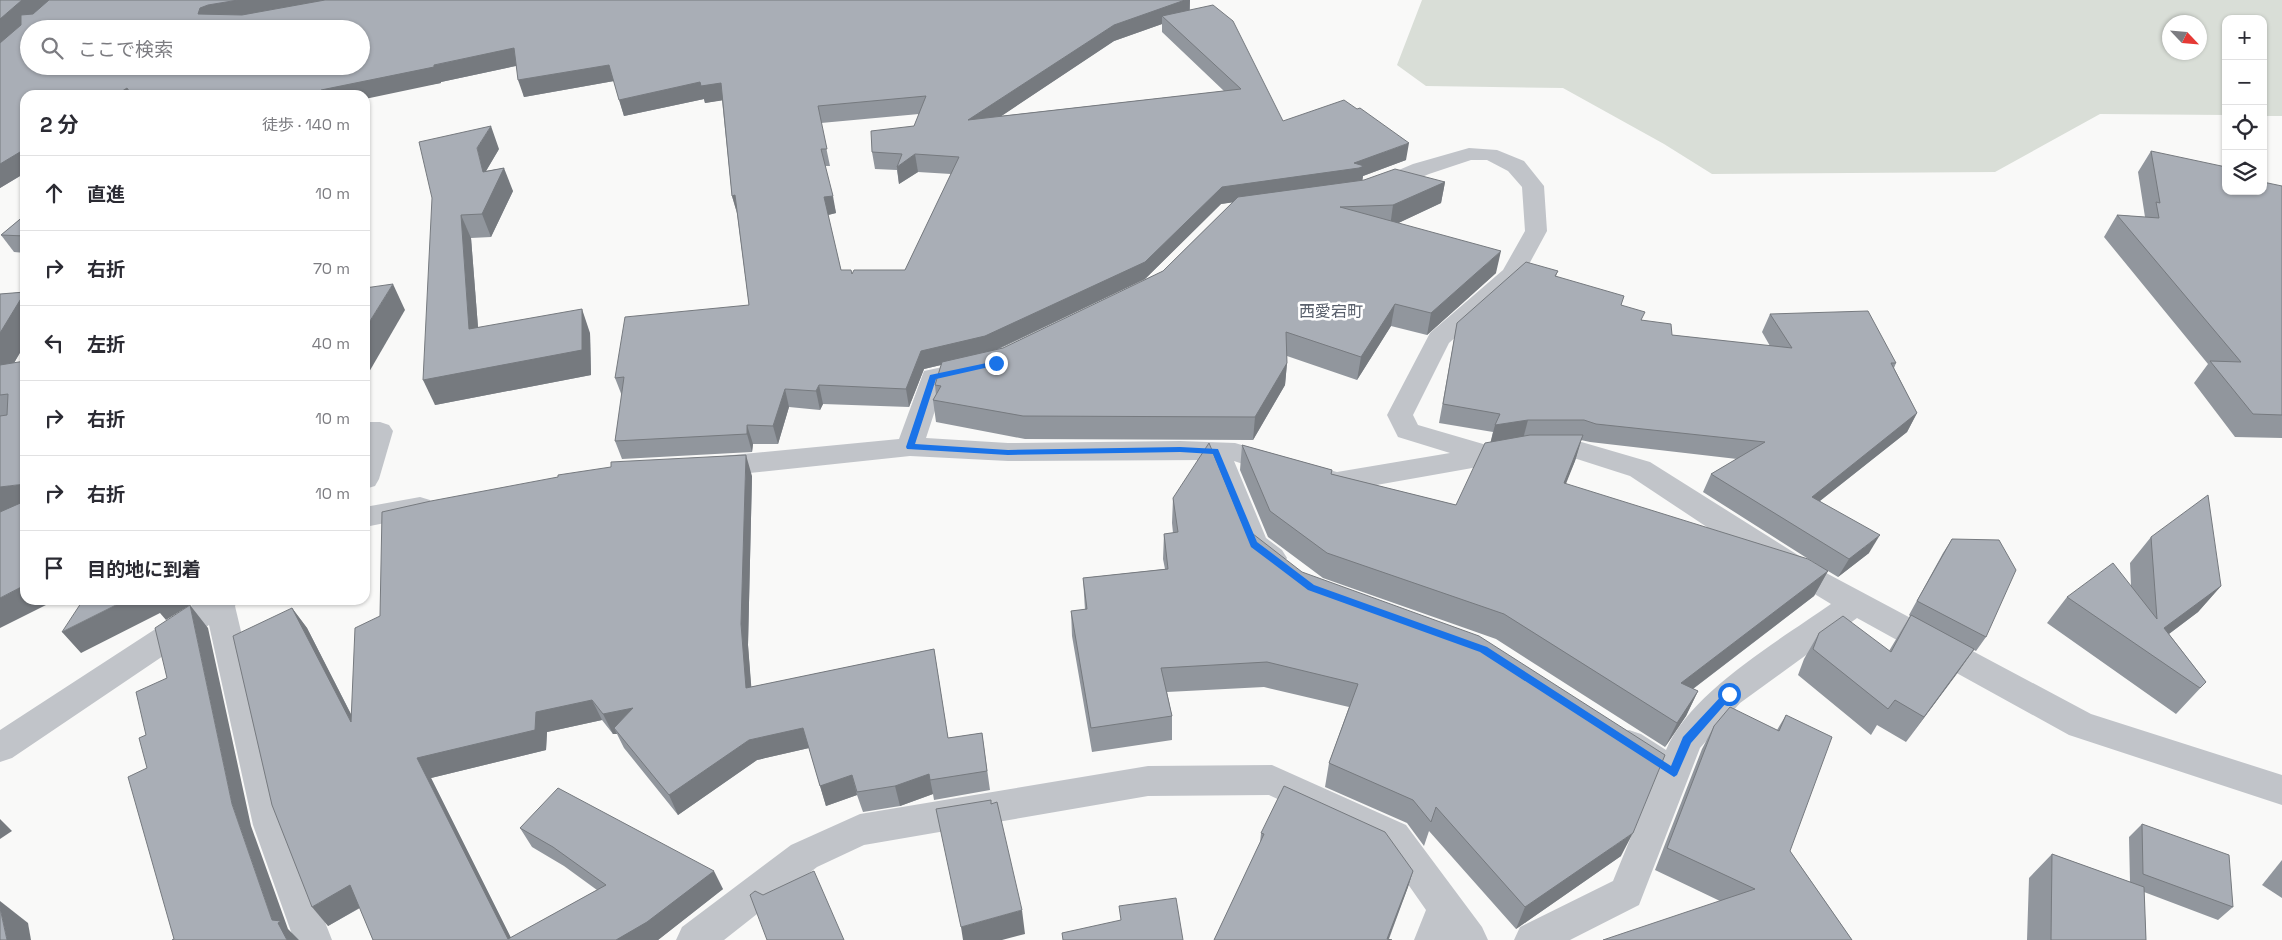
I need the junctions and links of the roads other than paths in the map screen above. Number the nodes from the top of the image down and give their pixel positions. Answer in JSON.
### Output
{"nodes":[{"id":1,"x":1352,"y":195,"type":"edge"},
{"id":2,"x":996,"y":363,"type":"edge"},
{"id":3,"x":370,"y":431,"type":"edge"},
{"id":4,"x":910,"y":447,"type":"junction"},
{"id":5,"x":1216,"y":451,"type":"junction"},
{"id":6,"x":1492,"y":456,"type":"junction"},
{"id":7,"x":370,"y":463,"type":"edge"},
{"id":8,"x":684,"y":468,"type":"edge"},
{"id":9,"x":443,"y":502,"type":"edge"},
{"id":10,"x":370,"y":516,"type":"edge"},
{"id":11,"x":1297,"y":577,"type":"edge"},
{"id":12,"x":1855,"y":602,"type":"junction"},
{"id":13,"x":215,"y":605,"type":"edge"},
{"id":14,"x":222,"y":605,"type":"edge"},
{"id":15,"x":1607,"y":730,"type":"edge"},
{"id":16,"x":0,"y":748,"type":"edge"},
{"id":17,"x":1674,"y":772,"type":"junction"},
{"id":18,"x":2282,"y":790,"type":"edge"},
{"id":19,"x":1439,"y":924,"type":"edge"},
{"id":20,"x":313,"y":940,"type":"edge"},
{"id":21,"x":695,"y":940,"type":"edge"},
{"id":22,"x":1469,"y":940,"type":"edge"},
{"id":23,"x":1533,"y":940,"type":"edge"}],
"edges":[{"from":1,"to":6,"type":"street"},
{"from":2,"to":4,"type":"street"},
{"from":3,"to":7,"type":"street"},
{"from":4,"to":5,"type":"street"},
{"from":4,"to":8,"type":"street"},
{"from":5,"to":6,"type":"street"},
{"from":5,"to":11,"type":"street"},
{"from":6,"to":12,"type":"street"},
{"from":9,"to":10,"type":"street"},
{"from":12,"to":17,"type":"street"},
{"from":12,"to":18,"type":"street"},
{"from":13,"to":16,"type":"street"},
{"from":14,"to":20,"type":"street"},
{"from":15,"to":17,"type":"street"},
{"from":17,"to":23,"type":"street"},
{"from":19,"to":21,"type":"street"},
{"from":19,"to":22,"type":"street"}]}
